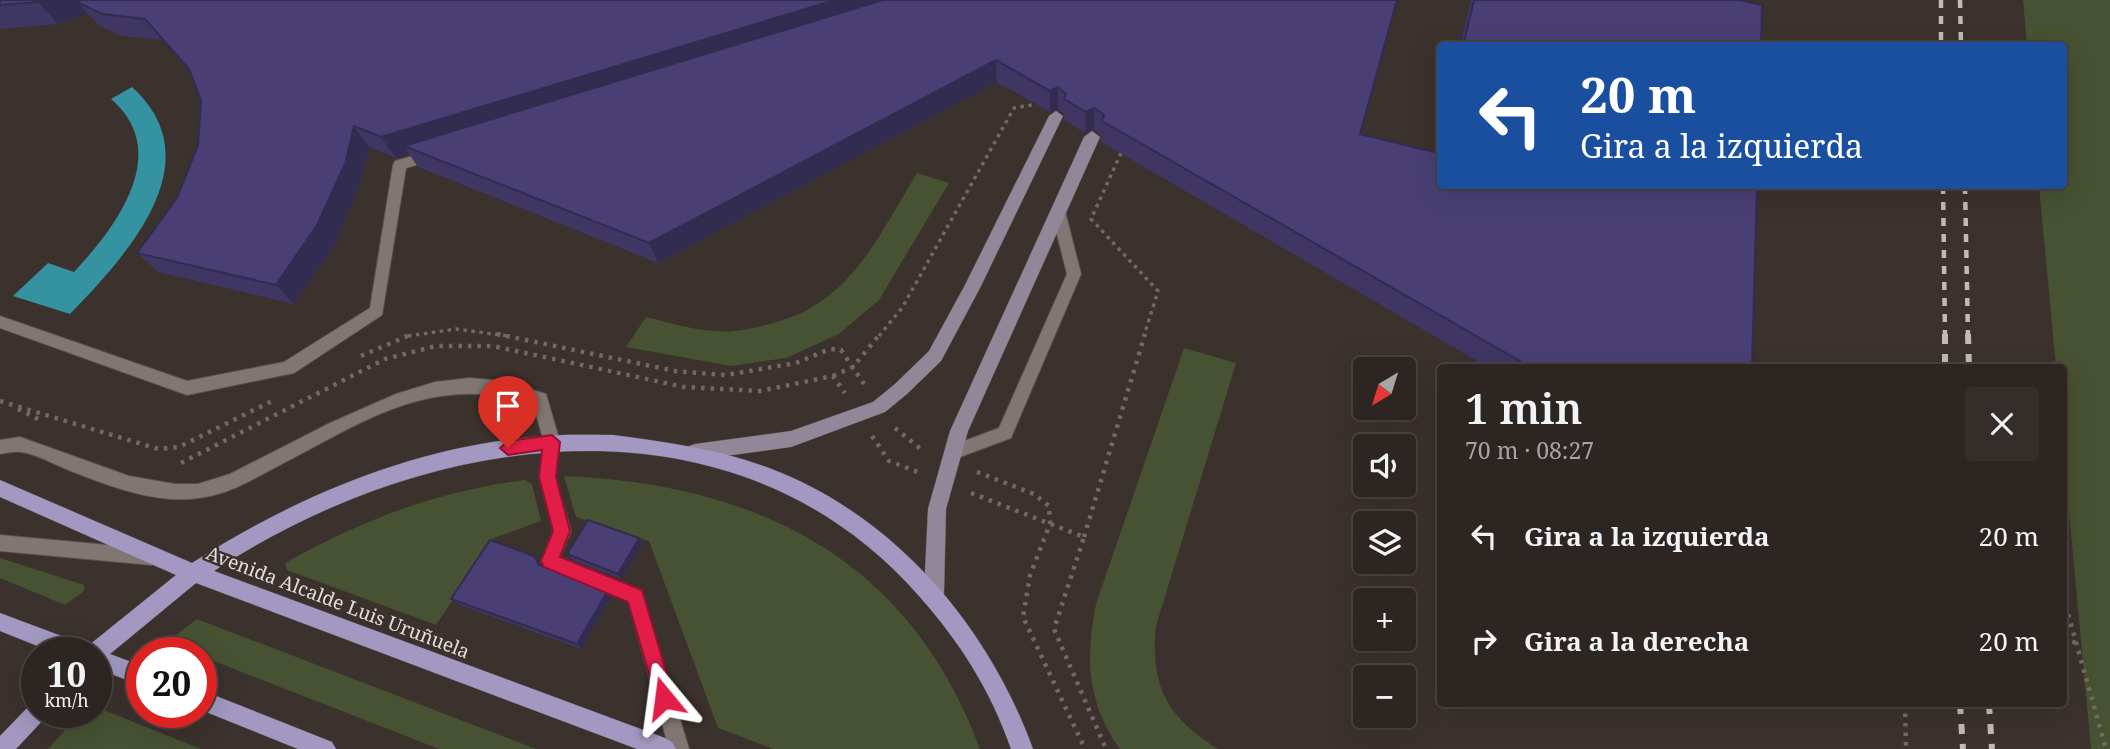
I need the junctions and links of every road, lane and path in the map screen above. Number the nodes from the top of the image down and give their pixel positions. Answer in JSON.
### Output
{"nodes":[{"id":1,"x":1037,"y":105,"type":"edge"},
{"id":2,"x":1056,"y":116,"type":"edge"},
{"id":3,"x":1092,"y":137,"type":"edge"},
{"id":4,"x":453,"y":148,"type":"edge"},
{"id":5,"x":1121,"y":153,"type":"edge"},
{"id":6,"x":1058,"y":211,"type":"junction"},
{"id":7,"x":0,"y":322,"type":"edge"},
{"id":8,"x":833,"y":376,"type":"dead end"},
{"id":9,"x":888,"y":418,"type":"dead end"},
{"id":10,"x":868,"y":429,"type":"dead end"},
{"id":11,"x":552,"y":442,"type":"junction"},
{"id":12,"x":0,"y":447,"type":"edge"},
{"id":13,"x":695,"y":452,"type":"junction"},
{"id":14,"x":954,"y":452,"type":"junction"},
{"id":15,"x":932,"y":455,"type":"dead end"},
{"id":16,"x":977,"y":471,"type":"dead end"},
{"id":17,"x":925,"y":475,"type":"dead end"},
{"id":18,"x":0,"y":488,"type":"edge"},
{"id":19,"x":965,"y":491,"type":"dead end"},
{"id":20,"x":1050,"y":524,"type":"junction"},
{"id":21,"x":1084,"y":537,"type":"junction"},
{"id":22,"x":0,"y":543,"type":"edge"},
{"id":23,"x":151,"y":556,"type":"junction"},
{"id":24,"x":195,"y":573,"type":"junction"},
{"id":25,"x":934,"y":593,"type":"junction"},
{"id":26,"x":2067,"y":609,"type":"edge"},
{"id":27,"x":0,"y":622,"type":"edge"},
{"id":28,"x":39,"y":637,"type":"edge"},
{"id":29,"x":112,"y":639,"type":"edge"},
{"id":30,"x":2067,"y":640,"type":"edge"},
{"id":31,"x":2077,"y":643,"type":"junction"},
{"id":32,"x":217,"y":706,"type":"edge"},
{"id":33,"x":1905,"y":707,"type":"edge"},
{"id":34,"x":22,"y":728,"type":"edge"},
{"id":35,"x":2,"y":749,"type":"edge"},
{"id":36,"x":325,"y":749,"type":"edge"},
{"id":37,"x":665,"y":749,"type":"edge"},
{"id":38,"x":679,"y":749,"type":"edge"},
{"id":39,"x":1022,"y":749,"type":"edge"},
{"id":40,"x":1085,"y":749,"type":"edge"},
{"id":41,"x":1106,"y":749,"type":"edge"},
{"id":42,"x":1906,"y":749,"type":"edge"},
{"id":43,"x":2106,"y":749,"type":"edge"}],
"edges":[{"from":1,"to":8,"type":"path"},
{"from":2,"to":13,"type":"main road"},
{"from":3,"to":6,"type":"main road"},
{"from":4,"to":7,"type":"lane"},
{"from":5,"to":21,"type":"path"},
{"from":6,"to":14,"type":"main road"},
{"from":6,"to":14,"type":"lane"},
{"from":9,"to":15,"type":"path"},
{"from":10,"to":17,"type":"path"},
{"from":11,"to":12,"type":"lane"},
{"from":11,"to":13,"type":"main road"},
{"from":11,"to":24,"type":"main road"},
{"from":11,"to":38,"type":"lane"},
{"from":13,"to":25,"type":"main road"},
{"from":14,"to":25,"type":"main road"},
{"from":16,"to":20,"type":"path"},
{"from":18,"to":23,"type":"main road","name":"Avenida Alcalde Luis Uruñuela"},
{"from":19,"to":20,"type":"path"},
{"from":20,"to":21,"type":"path"},
{"from":20,"to":40,"type":"path"},
{"from":21,"to":41,"type":"path"},
{"from":22,"to":23,"type":"lane"},
{"from":23,"to":24,"type":"main road","name":"Avenida Alcalde Luis Uruñuela"},
{"from":24,"to":29,"type":"main road"},
{"from":24,"to":37,"type":"main road","name":"Avenida Alcalde Luis Uruñuela"},
{"from":25,"to":39,"type":"main road"},
{"from":26,"to":31,"type":"path"},
{"from":27,"to":28,"type":"main road"},
{"from":30,"to":31,"type":"path"},
{"from":31,"to":43,"type":"path"},
{"from":32,"to":36,"type":"main road"},
{"from":33,"to":42,"type":"path"},
{"from":34,"to":35,"type":"main road"}]}
